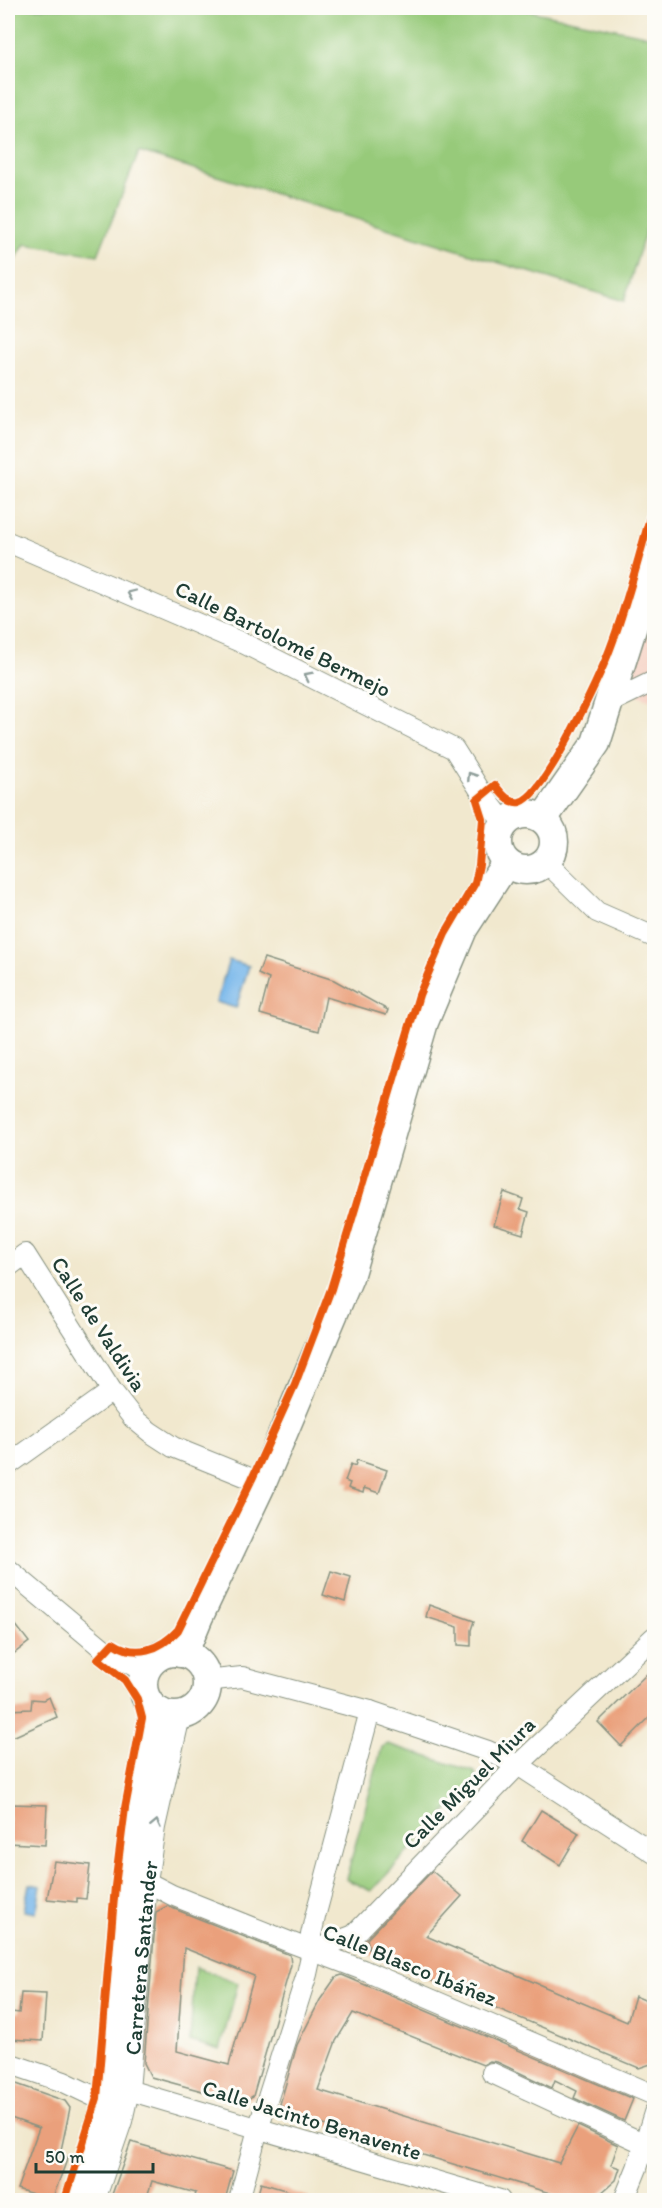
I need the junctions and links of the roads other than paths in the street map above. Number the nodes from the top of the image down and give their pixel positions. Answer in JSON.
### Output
{"nodes":[{"id":1,"x":8,"y":542,"type":"edge"},
{"id":2,"x":654,"y":562,"type":"edge"},
{"id":3,"x":654,"y":681,"type":"edge"},
{"id":4,"x":609,"y":703,"type":"junction"},
{"id":5,"x":543,"y":819,"type":"junction"},
{"id":6,"x":505,"y":823,"type":"junction"},
{"id":7,"x":546,"y":862,"type":"junction"},
{"id":8,"x":506,"y":863,"type":"junction"},
{"id":9,"x":654,"y":937,"type":"edge"},
{"id":10,"x":8,"y":1267,"type":"edge"},
{"id":11,"x":112,"y":1391,"type":"junction"},
{"id":12,"x":8,"y":1465,"type":"edge"},
{"id":13,"x":262,"y":1483,"type":"junction"},
{"id":14,"x":8,"y":1569,"type":"edge"},
{"id":15,"x":654,"y":1637,"type":"edge"},
{"id":16,"x":180,"y":1653,"type":"junction"},
{"id":17,"x":145,"y":1672,"type":"junction"},
{"id":18,"x":206,"y":1681,"type":"junction"},
{"id":19,"x":370,"y":1711,"type":"junction"},
{"id":20,"x":170,"y":1714,"type":"junction"},
{"id":21,"x":518,"y":1765,"type":"junction"},
{"id":22,"x":654,"y":1853,"type":"edge"},
{"id":23,"x":147,"y":1882,"type":"junction"},
{"id":24,"x":312,"y":1951,"type":"junction"},
{"id":25,"x":8,"y":2063,"type":"edge"},
{"id":26,"x":492,"y":2073,"type":"dead end"},
{"id":27,"x":116,"y":2093,"type":"junction"},
{"id":28,"x":654,"y":2095,"type":"edge"},
{"id":29,"x":654,"y":2113,"type":"edge"},
{"id":30,"x":258,"y":2130,"type":"junction"},
{"id":31,"x":645,"y":2144,"type":"junction"},
{"id":32,"x":80,"y":2200,"type":"edge"},
{"id":33,"x":95,"y":2200,"type":"edge"},
{"id":34,"x":239,"y":2200,"type":"edge"},
{"id":35,"x":500,"y":2200,"type":"edge"},
{"id":36,"x":624,"y":2200,"type":"edge"}],
"edges":[{"from":6,"to":1,"type":"street","name":"Calle Bartolomé Bermejo","one_way":true},
{"from":2,"to":4,"type":"highway"},
{"from":3,"to":4,"type":"street"},
{"from":4,"to":5,"type":"highway"},
{"from":5,"to":6,"type":"highway"},
{"from":5,"to":7,"type":"highway"},
{"from":6,"to":8,"type":"highway"},
{"from":7,"to":8,"type":"highway"},
{"from":7,"to":9,"type":"street"},
{"from":8,"to":13,"type":"highway"},
{"from":10,"to":11,"type":"street","name":"Calle de Valdivia"},
{"from":11,"to":12,"type":"street"},
{"from":11,"to":13,"type":"street","name":"Calle de Valdivia"},
{"from":13,"to":16,"type":"highway"},
{"from":14,"to":17,"type":"street"},
{"from":15,"to":21,"type":"street","name":"Calle Miguel Miura"},
{"from":16,"to":17,"type":"highway"},
{"from":16,"to":18,"type":"highway"},
{"from":17,"to":20,"type":"highway"},
{"from":18,"to":19,"type":"street"},
{"from":18,"to":20,"type":"highway"},
{"from":19,"to":21,"type":"street"},
{"from":19,"to":24,"type":"street"},
{"from":23,"to":20,"type":"street","name":"Carretera Santander","one_way":true},
{"from":20,"to":27,"type":"highway","name":"Carretera Santander"},
{"from":21,"to":22,"type":"street"},
{"from":21,"to":24,"type":"street","name":"Calle Miguel Miura"},
{"from":23,"to":24,"type":"street","name":"Calle Blasco Ibáñez"},
{"from":23,"to":27,"type":"street","name":"Carretera Santander"},
{"from":24,"to":28,"type":"street","name":"Calle Blasco Ibáñez"},
{"from":24,"to":30,"type":"street"},
{"from":25,"to":27,"type":"street","name":"Calle Jacinto Benavente"},
{"from":26,"to":31,"type":"street"},
{"from":27,"to":30,"type":"street","name":"Calle Jacinto Benavente"},
{"from":27,"to":32,"type":"highway","name":"Carretera Santander"},
{"from":27,"to":33,"type":"street","name":"Carretera Santander"},
{"from":29,"to":31,"type":"street"},
{"from":30,"to":34,"type":"street"},
{"from":30,"to":35,"type":"street","name":"Calle Jacinto Benavente"},
{"from":31,"to":36,"type":"street"}]}
